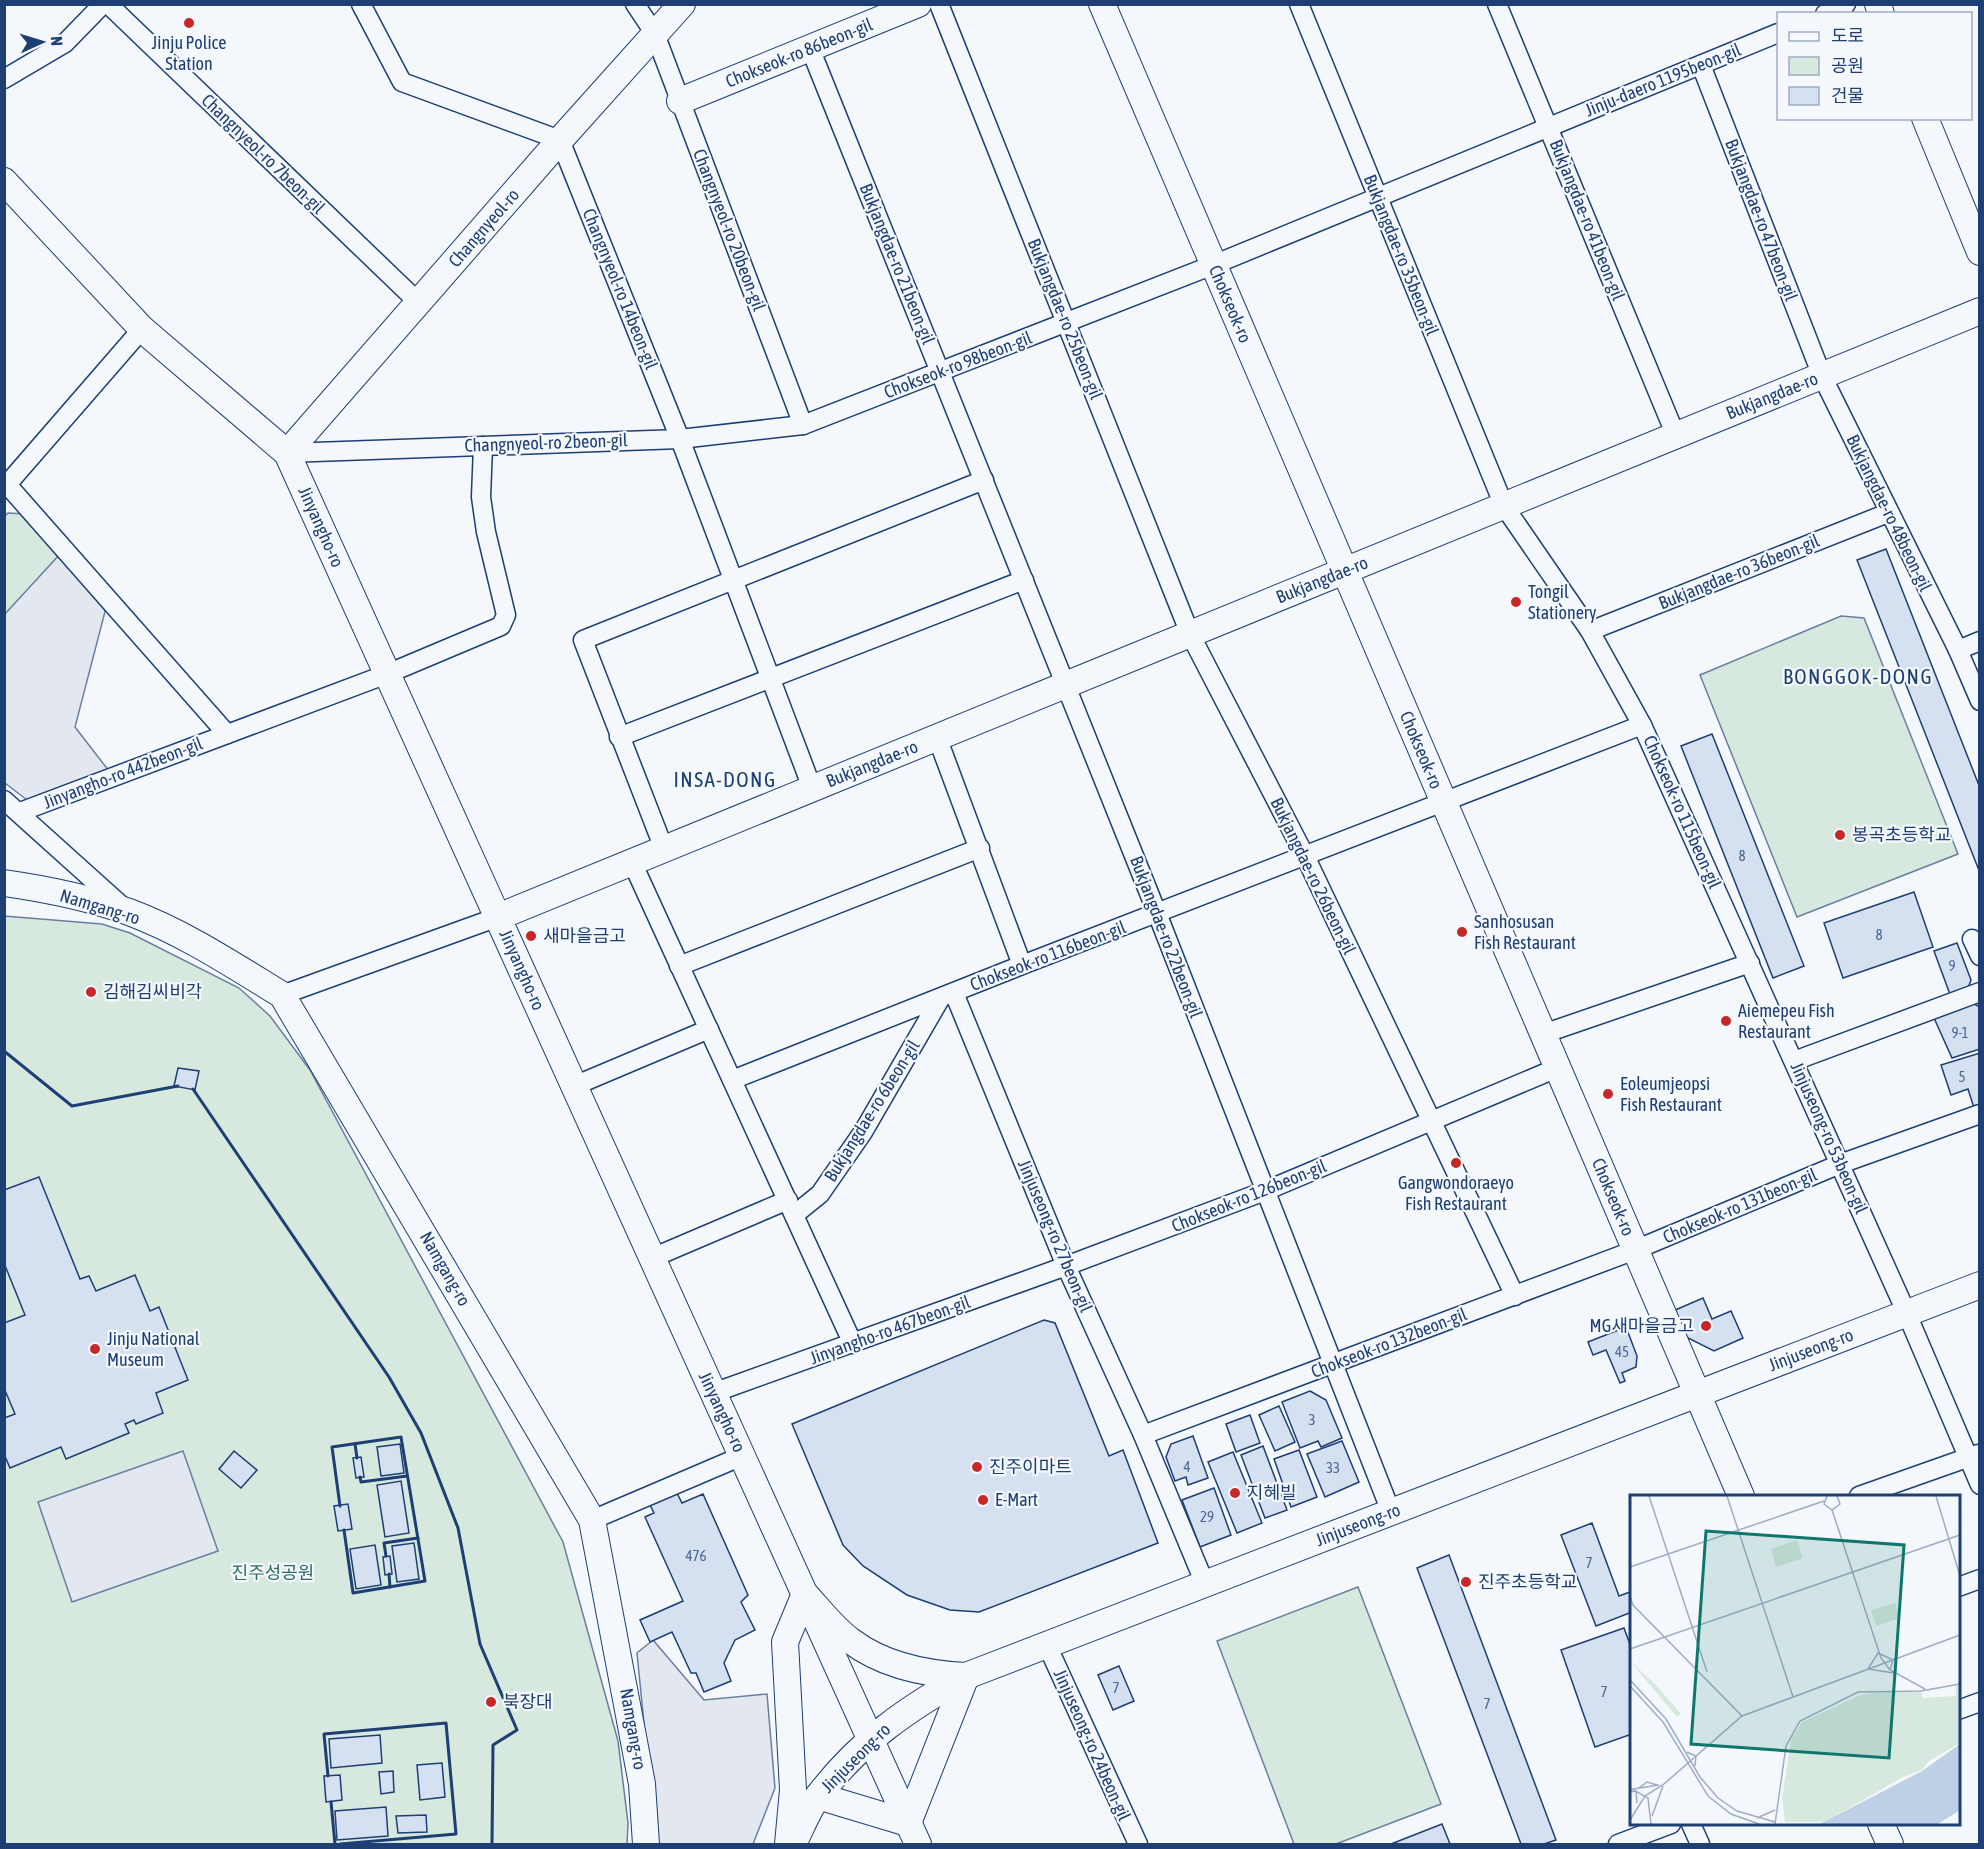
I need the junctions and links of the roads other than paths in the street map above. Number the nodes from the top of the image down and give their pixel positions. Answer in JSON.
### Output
{"nodes":[{"id":1,"x":105,"y":4,"type":"edge"},
{"id":2,"x":361,"y":4,"type":"edge"},
{"id":3,"x":635,"y":4,"type":"edge"},
{"id":4,"x":682,"y":4,"type":"edge"},
{"id":5,"x":918,"y":4,"type":"edge"},
{"id":6,"x":939,"y":4,"type":"edge"},
{"id":7,"x":1102,"y":4,"type":"edge"},
{"id":8,"x":1299,"y":4,"type":"edge"},
{"id":9,"x":1497,"y":4,"type":"edge"},
{"id":10,"x":1846,"y":4,"type":"edge"},
{"id":11,"x":1829,"y":12,"type":"edge"},
{"id":12,"x":655,"y":34,"type":"junction"},
{"id":13,"x":1777,"y":34,"type":"edge"},
{"id":14,"x":810,"y":48,"type":"junction"},
{"id":15,"x":1701,"y":65,"type":"junction"},
{"id":16,"x":4,"y":79,"type":"edge"},
{"id":17,"x":680,"y":101,"type":"junction"},
{"id":18,"x":1925,"y":120,"type":"edge"},
{"id":19,"x":1548,"y":128,"type":"junction"},
{"id":20,"x":560,"y":140,"type":"junction"},
{"id":21,"x":4,"y":181,"type":"edge"},
{"id":22,"x":1377,"y":198,"type":"junction"},
{"id":23,"x":1980,"y":252,"type":"edge"},
{"id":24,"x":1213,"y":265,"type":"junction"},
{"id":25,"x":419,"y":303,"type":"junction"},
{"id":26,"x":1980,"y":311,"type":"edge"},
{"id":27,"x":1066,"y":322,"type":"junction"},
{"id":28,"x":142,"y":329,"type":"junction"},
{"id":29,"x":940,"y":371,"type":"junction"},
{"id":30,"x":1822,"y":376,"type":"junction"},
{"id":31,"x":803,"y":425,"type":"junction"},
{"id":32,"x":1676,"y":436,"type":"junction"},
{"id":33,"x":680,"y":439,"type":"junction"},
{"id":34,"x":483,"y":446,"type":"junction"},
{"id":35,"x":287,"y":453,"type":"junction"},
{"id":36,"x":984,"y":480,"type":"junction"},
{"id":37,"x":6,"y":484,"type":"edge"},
{"id":38,"x":1504,"y":506,"type":"junction"},
{"id":39,"x":1888,"y":513,"type":"junction"},
{"id":40,"x":1344,"y":571,"type":"junction"},
{"id":41,"x":733,"y":579,"type":"junction"},
{"id":42,"x":1024,"y":580,"type":"junction"},
{"id":43,"x":1590,"y":631,"type":"junction"},
{"id":44,"x":1190,"y":634,"type":"junction"},
{"id":45,"x":1980,"y":641,"type":"edge"},
{"id":46,"x":1958,"y":650,"type":"junction"},
{"id":47,"x":387,"y":674,"type":"junction"},
{"id":48,"x":771,"y":680,"type":"junction"},
{"id":49,"x":1066,"y":685,"type":"junction"},
{"id":50,"x":1980,"y":701,"type":"edge"},
{"id":51,"x":1642,"y":724,"type":"junction"},
{"id":52,"x":227,"y":734,"type":"junction"},
{"id":53,"x":619,"y":737,"type":"junction"},
{"id":54,"x":937,"y":737,"type":"junction"},
{"id":55,"x":812,"y":788,"type":"junction"},
{"id":56,"x":4,"y":800,"type":"edge"},
{"id":57,"x":1444,"y":803,"type":"junction"},
{"id":58,"x":20,"y":812,"type":"junction"},
{"id":59,"x":980,"y":848,"type":"junction"},
{"id":60,"x":664,"y":849,"type":"junction"},
{"id":61,"x":1305,"y":856,"type":"junction"},
{"id":62,"x":632,"y":862,"type":"junction"},
{"id":63,"x":4,"y":883,"type":"edge"},
{"id":64,"x":129,"y":912,"type":"junction"},
{"id":65,"x":1157,"y":913,"type":"junction"},
{"id":66,"x":498,"y":917,"type":"junction"},
{"id":67,"x":1972,"y":939,"type":"dead end"},
{"id":68,"x":1980,"y":956,"type":"edge"},
{"id":69,"x":1750,"y":963,"type":"junction"},
{"id":70,"x":1022,"y":965,"type":"junction"},
{"id":71,"x":679,"y":966,"type":"junction"},
{"id":72,"x":1980,"y":992,"type":"edge"},
{"id":73,"x":282,"y":995,"type":"junction"},
{"id":74,"x":947,"y":996,"type":"junction"},
{"id":75,"x":709,"y":1029,"type":"junction"},
{"id":76,"x":1543,"y":1034,"type":"junction"},
{"id":77,"x":1794,"y":1061,"type":"junction"},
{"id":78,"x":1557,"y":1068,"type":"junction"},
{"id":79,"x":732,"y":1080,"type":"junction"},
{"id":80,"x":574,"y":1086,"type":"junction"},
{"id":81,"x":1980,"y":1114,"type":"edge"},
{"id":82,"x":1430,"y":1122,"type":"junction"},
{"id":83,"x":1840,"y":1164,"type":"junction"},
{"id":84,"x":1264,"y":1191,"type":"junction"},
{"id":85,"x":791,"y":1208,"type":"junction"},
{"id":86,"x":1635,"y":1250,"type":"junction"},
{"id":87,"x":652,"y":1258,"type":"junction"},
{"id":88,"x":1066,"y":1266,"type":"junction"},
{"id":89,"x":1980,"y":1285,"type":"edge"},
{"id":90,"x":1515,"y":1296,"type":"junction"},
{"id":91,"x":1907,"y":1314,"type":"junction"},
{"id":92,"x":853,"y":1344,"type":"junction"},
{"id":93,"x":1335,"y":1363,"type":"junction"},
{"id":94,"x":713,"y":1393,"type":"junction"},
{"id":95,"x":1697,"y":1394,"type":"junction"},
{"id":96,"x":1143,"y":1435,"type":"junction"},
{"id":97,"x":1974,"y":1455,"type":"edge"},
{"id":98,"x":742,"y":1456,"type":"junction"},
{"id":99,"x":1980,"y":1485,"type":"edge"},
{"id":100,"x":1740,"y":1495,"type":"edge"},
{"id":101,"x":1864,"y":1495,"type":"edge"},
{"id":102,"x":1391,"y":1512,"type":"junction"},
{"id":103,"x":592,"y":1520,"type":"junction"},
{"id":104,"x":1980,"y":1580,"type":"edge"},
{"id":105,"x":1205,"y":1584,"type":"junction"},
{"id":106,"x":1960,"y":1587,"type":"edge"},
{"id":107,"x":805,"y":1594,"type":"junction"},
{"id":108,"x":1047,"y":1645,"type":"junction"},
{"id":109,"x":966,"y":1676,"type":"junction"},
{"id":110,"x":1978,"y":1705,"type":"edge"},
{"id":111,"x":1960,"y":1710,"type":"edge"},
{"id":112,"x":870,"y":1739,"type":"junction"},
{"id":113,"x":818,"y":1796,"type":"junction"},
{"id":114,"x":1668,"y":1825,"type":"edge"},
{"id":115,"x":1692,"y":1825,"type":"edge"},
{"id":116,"x":1881,"y":1825,"type":"edge"},
{"id":117,"x":913,"y":1834,"type":"edge"},
{"id":118,"x":646,"y":1845,"type":"edge"},
{"id":119,"x":790,"y":1845,"type":"edge"},
{"id":120,"x":1138,"y":1845,"type":"edge"},
{"id":121,"x":1618,"y":1845,"type":"edge"},
{"id":122,"x":1700,"y":1845,"type":"edge"},
{"id":123,"x":1890,"y":1845,"type":"edge"}],
"edges":[{"from":1,"to":16,"type":"street"},
{"from":1,"to":25,"type":"street","name":"Changnyeol-ro 7beon-gil"},
{"from":2,"to":20,"type":"street"},
{"from":3,"to":12,"type":"street","name":"Changnyeol-ro 20beon-gil"},
{"from":4,"to":12,"type":"street","name":"Changnyeol-ro"},
{"from":5,"to":14,"type":"street","name":"Chokseok-ro 86beon-gil"},
{"from":6,"to":27,"type":"street","name":"Bukjangdae-ro 25beon-gil"},
{"from":7,"to":24,"type":"street","name":"Chokseok-ro"},
{"from":8,"to":22,"type":"street","name":"Bukjangdae-ro 35beon-gil"},
{"from":9,"to":19,"type":"street","name":"Bukjangdae-ro 41beon-gil"},
{"from":10,"to":11,"type":"street"},
{"from":12,"to":17,"type":"street","name":"Changnyeol-ro 20beon-gil"},
{"from":12,"to":20,"type":"street","name":"Changnyeol-ro"},
{"from":13,"to":15,"type":"street","name":"Jinju-daero 1195beon-gil"},
{"from":14,"to":17,"type":"street","name":"Chokseok-ro 86beon-gil"},
{"from":14,"to":29,"type":"street","name":"Bukjangdae-ro 21beon-gil"},
{"from":15,"to":19,"type":"street","name":"Jinju-daero 1195beon-gil"},
{"from":15,"to":30,"type":"street","name":"Bukjangdae-ro 47beon-gil"},
{"from":17,"to":31,"type":"street","name":"Changnyeol-ro 20beon-gil"},
{"from":18,"to":23,"type":"street"},
{"from":19,"to":22,"type":"street","name":"Jinju-daero 1195beon-gil"},
{"from":19,"to":32,"type":"street","name":"Bukjangdae-ro 41beon-gil"},
{"from":20,"to":25,"type":"street","name":"Changnyeol-ro"},
{"from":20,"to":33,"type":"street","name":"Changnyeol-ro 14beon-gil"},
{"from":21,"to":28,"type":"street","name":"Jinyangho-ro"},
{"from":22,"to":24,"type":"street","name":"Chokseok-ro 98beon-gil"},
{"from":22,"to":38,"type":"street","name":"Bukjangdae-ro 35beon-gil"},
{"from":24,"to":27,"type":"street","name":"Chokseok-ro 98beon-gil"},
{"from":24,"to":40,"type":"street","name":"Chokseok-ro"},
{"from":25,"to":35,"type":"street","name":"Changnyeol-ro"},
{"from":26,"to":30,"type":"street","name":"Bukjangdae-ro"},
{"from":27,"to":29,"type":"street","name":"Chokseok-ro 98beon-gil"},
{"from":27,"to":44,"type":"street","name":"Bukjangdae-ro 25beon-gil"},
{"from":28,"to":35,"type":"street","name":"Jinyangho-ro"},
{"from":28,"to":37,"type":"street"},
{"from":29,"to":31,"type":"street","name":"Chokseok-ro 98beon-gil"},
{"from":29,"to":36,"type":"street","name":"Bukjangdae-ro 21beon-gil"},
{"from":30,"to":32,"type":"street","name":"Bukjangdae-ro"},
{"from":30,"to":39,"type":"street","name":"Bukjangdae-ro 48beon-gil"},
{"from":31,"to":33,"type":"street","name":"Changnyeol-ro 2beon-gil"},
{"from":32,"to":38,"type":"street","name":"Bukjangdae-ro"},
{"from":33,"to":34,"type":"street","name":"Changnyeol-ro 2beon-gil"},
{"from":33,"to":41,"type":"street","name":"Changnyeol-ro 14beon-gil"},
{"from":34,"to":35,"type":"street","name":"Changnyeol-ro 2beon-gil"},
{"from":34,"to":47,"type":"street","name":"Jinyangho-ro 442beon-gil"},
{"from":35,"to":47,"type":"street","name":"Jinyangho-ro"},
{"from":36,"to":41,"type":"street"},
{"from":36,"to":42,"type":"street","name":"Bukjangdae-ro 21beon-gil"},
{"from":37,"to":52,"type":"street","name":"Jinyangho-ro 442beon-gil"},
{"from":38,"to":40,"type":"street","name":"Bukjangdae-ro"},
{"from":38,"to":43,"type":"street"},
{"from":39,"to":43,"type":"street","name":"Bukjangdae-ro 36beon-gil"},
{"from":39,"to":46,"type":"street","name":"Bukjangdae-ro 48beon-gil"},
{"from":40,"to":44,"type":"street","name":"Bukjangdae-ro"},
{"from":40,"to":57,"type":"street","name":"Chokseok-ro"},
{"from":41,"to":48,"type":"street","name":"Changnyeol-ro 14beon-gil"},
{"from":41,"to":53,"type":"street"},
{"from":42,"to":48,"type":"street"},
{"from":42,"to":49,"type":"street","name":"Bukjangdae-ro 21beon-gil"},
{"from":43,"to":51,"type":"street"},
{"from":44,"to":49,"type":"street","name":"Bukjangdae-ro"},
{"from":44,"to":61,"type":"street","name":"Bukjangdae-ro 26beon-gil"},
{"from":45,"to":46,"type":"street"},
{"from":46,"to":50,"type":"street","name":"Bukjangdae-ro 48beon-gil"},
{"from":47,"to":52,"type":"street","name":"Jinyangho-ro 442beon-gil"},
{"from":47,"to":66,"type":"street","name":"Jinyangho-ro"},
{"from":48,"to":53,"type":"street"},
{"from":48,"to":55,"type":"street","name":"Changnyeol-ro 14beon-gil"},
{"from":49,"to":54,"type":"street","name":"Bukjangdae-ro"},
{"from":49,"to":65,"type":"street","name":"Bukjangdae-ro 22beon-gil"},
{"from":51,"to":57,"type":"street","name":"Chokseok-ro 115beon-gil"},
{"from":51,"to":69,"type":"street","name":"Chokseok-ro 115beon-gil"},
{"from":52,"to":58,"type":"street","name":"Jinyangho-ro 442beon-gil"},
{"from":53,"to":60,"type":"street"},
{"from":54,"to":55,"type":"street","name":"Bukjangdae-ro"},
{"from":54,"to":59,"type":"street"},
{"from":55,"to":60,"type":"street","name":"Bukjangdae-ro"},
{"from":56,"to":58,"type":"street"},
{"from":57,"to":61,"type":"street","name":"Chokseok-ro 116beon-gil"},
{"from":57,"to":76,"type":"street","name":"Chokseok-ro"},
{"from":58,"to":64,"type":"street"},
{"from":59,"to":70,"type":"street"},
{"from":59,"to":71,"type":"street"},
{"from":60,"to":62,"type":"street","name":"Bukjangdae-ro"},
{"from":61,"to":65,"type":"street","name":"Chokseok-ro 116beon-gil"},
{"from":61,"to":82,"type":"street","name":"Bukjangdae-ro 26beon-gil"},
{"from":62,"to":66,"type":"street","name":"Bukjangdae-ro"},
{"from":62,"to":71,"type":"street"},
{"from":63,"to":64,"type":"street","name":"Namgang-ro"},
{"from":64,"to":73,"type":"street","name":"Namgang-ro"},
{"from":65,"to":70,"type":"street","name":"Chokseok-ro 116beon-gil"},
{"from":65,"to":84,"type":"street","name":"Bukjangdae-ro 22beon-gil"},
{"from":66,"to":73,"type":"street"},
{"from":66,"to":80,"type":"street","name":"Jinyangho-ro"},
{"from":67,"to":68,"type":"street"},
{"from":69,"to":76,"type":"street"},
{"from":69,"to":77,"type":"street","name":"Jinjuseong-ro 53beon-gil"},
{"from":70,"to":74,"type":"street","name":"Chokseok-ro 116beon-gil"},
{"from":71,"to":75,"type":"street"},
{"from":72,"to":77,"type":"street"},
{"from":73,"to":103,"type":"street","name":"Namgang-ro"},
{"from":74,"to":79,"type":"street"},
{"from":74,"to":85,"type":"street","name":"Bukjangdae-ro 6beon-gil"},
{"from":74,"to":88,"type":"street","name":"Jinjuseong-ro 27beon-gil"},
{"from":75,"to":79,"type":"street"},
{"from":75,"to":80,"type":"street"},
{"from":76,"to":78,"type":"street","name":"Chokseok-ro"},
{"from":77,"to":83,"type":"street","name":"Jinjuseong-ro 53beon-gil"},
{"from":78,"to":82,"type":"street","name":"Chokseok-ro 126beon-gil"},
{"from":78,"to":86,"type":"street","name":"Chokseok-ro"},
{"from":79,"to":85,"type":"street"},
{"from":80,"to":87,"type":"street","name":"Jinyangho-ro"},
{"from":81,"to":83,"type":"street","name":"Chokseok-ro 131beon-gil"},
{"from":82,"to":84,"type":"street","name":"Chokseok-ro 126beon-gil"},
{"from":82,"to":90,"type":"street"},
{"from":83,"to":86,"type":"street","name":"Chokseok-ro 131beon-gil"},
{"from":83,"to":91,"type":"street","name":"Jinjuseong-ro 53beon-gil"},
{"from":84,"to":88,"type":"street","name":"Chokseok-ro 126beon-gil"},
{"from":84,"to":93,"type":"street","name":"Bukjangdae-ro 22beon-gil"},
{"from":85,"to":87,"type":"street","name":"Bukjangdae-ro 6beon-gil"},
{"from":85,"to":92,"type":"street"},
{"from":86,"to":90,"type":"street","name":"Chokseok-ro 132beon-gil"},
{"from":86,"to":95,"type":"street","name":"Chokseok-ro"},
{"from":87,"to":94,"type":"street","name":"Jinyangho-ro"},
{"from":88,"to":92,"type":"street","name":"Jinyangho-ro 467beon-gil"},
{"from":88,"to":96,"type":"street","name":"Jinjuseong-ro 27beon-gil"},
{"from":89,"to":91,"type":"street","name":"Jinjuseong-ro"},
{"from":90,"to":93,"type":"street","name":"Chokseok-ro 132beon-gil"},
{"from":91,"to":95,"type":"street","name":"Jinjuseong-ro"},
{"from":91,"to":97,"type":"street","name":"Jinjuseong-ro 53beon-gil"},
{"from":92,"to":94,"type":"street","name":"Jinyangho-ro 467beon-gil"},
{"from":93,"to":96,"type":"street","name":"Chokseok-ro 132beon-gil"},
{"from":93,"to":102,"type":"street","name":"Bukjangdae-ro 22beon-gil"},
{"from":94,"to":98,"type":"street","name":"Jinyangho-ro"},
{"from":95,"to":100,"type":"street","name":"Chokseok-ro"},
{"from":95,"to":102,"type":"street","name":"Jinjuseong-ro"},
{"from":96,"to":105,"type":"street","name":"Jinjuseong-ro 27beon-gil"},
{"from":97,"to":99,"type":"street","name":"Jinjuseong-ro 53beon-gil"},
{"from":97,"to":101,"type":"street"},
{"from":98,"to":103,"type":"street"},
{"from":98,"to":107,"type":"street","name":"Jinyangho-ro"},
{"from":102,"to":105,"type":"street","name":"Jinjuseong-ro"},
{"from":103,"to":118,"type":"street","name":"Namgang-ro"},
{"from":104,"to":106,"type":"street"},
{"from":105,"to":108,"type":"street","name":"Jinjuseong-ro"},
{"from":107,"to":109,"type":"street"},
{"from":107,"to":112,"type":"street","name":"Jinyangho-ro"},
{"from":107,"to":119,"type":"street"},
{"from":108,"to":109,"type":"street","name":"Jinjuseong-ro"},
{"from":108,"to":120,"type":"street","name":"Jinjuseong-ro 24beon-gil"},
{"from":109,"to":112,"type":"street","name":"Jinjuseong-ro"},
{"from":109,"to":117,"type":"street"},
{"from":110,"to":111,"type":"street"},
{"from":112,"to":113,"type":"street","name":"Jinjuseong-ro"},
{"from":112,"to":117,"type":"street","name":"Jinyangho-ro"},
{"from":113,"to":117,"type":"street"},
{"from":113,"to":119,"type":"street","name":"Jinjuseong-ro"},
{"from":114,"to":121,"type":"street"},
{"from":115,"to":122,"type":"street"},
{"from":116,"to":123,"type":"street"}]}
